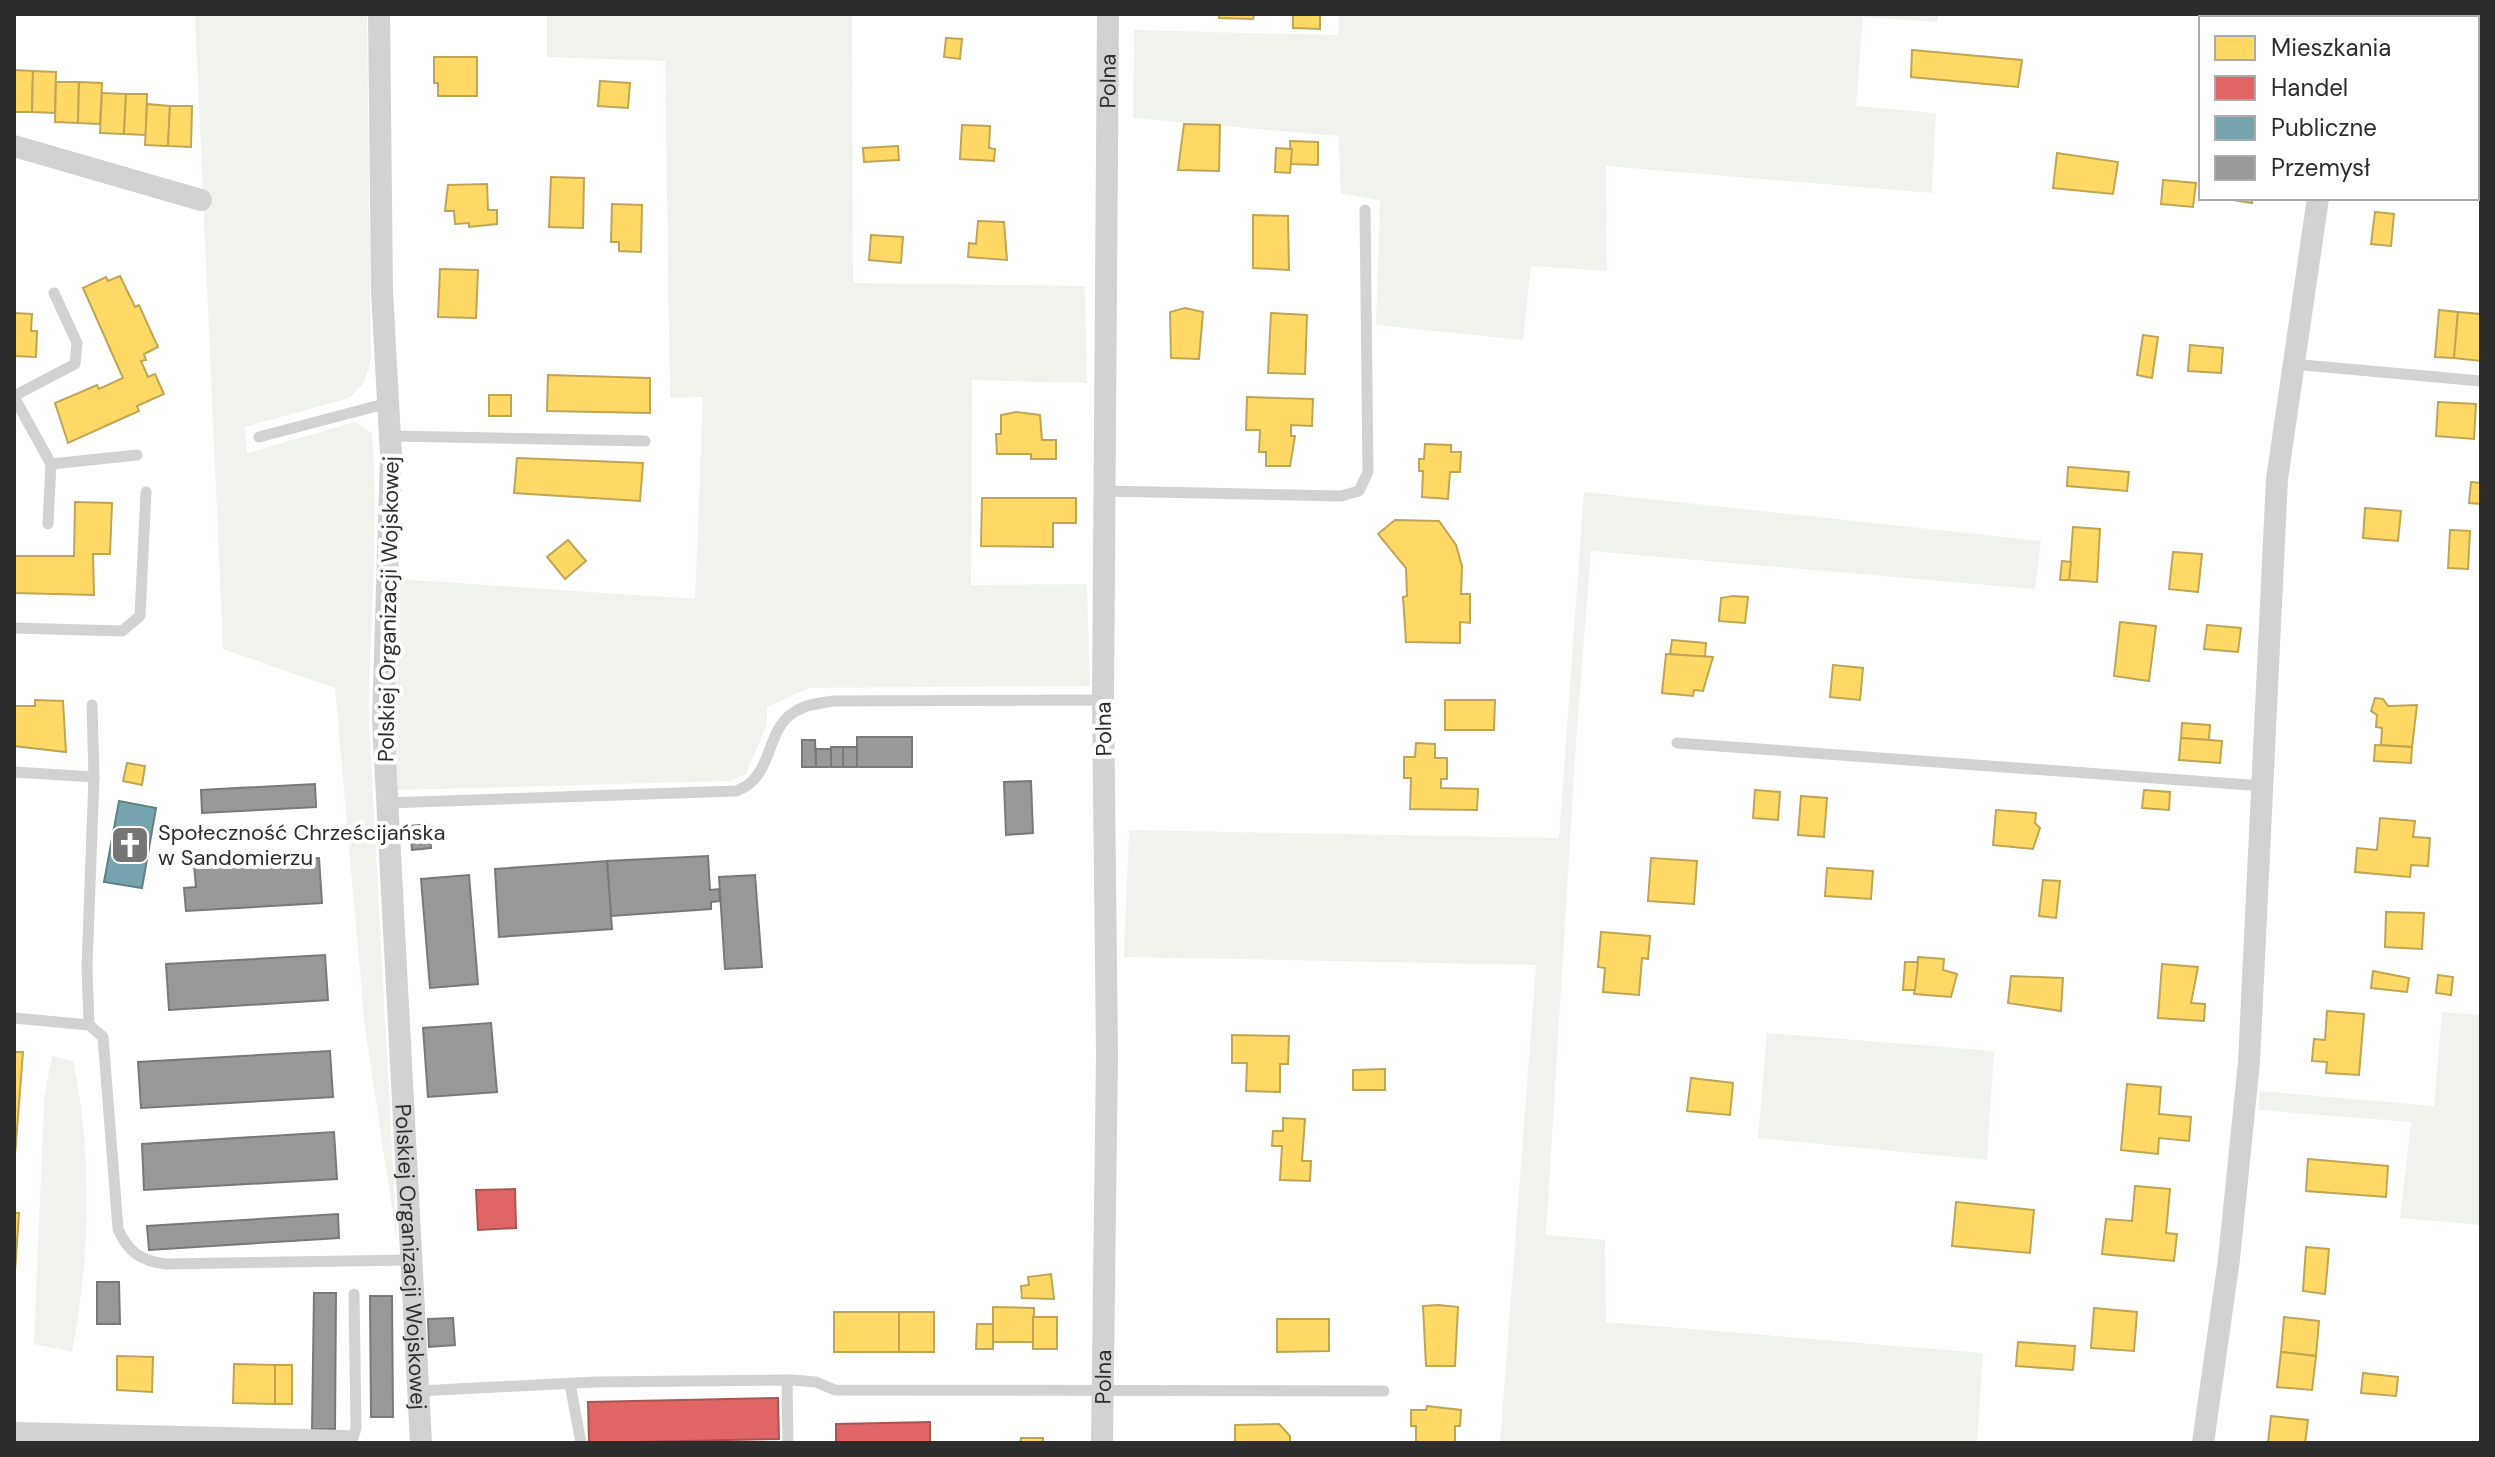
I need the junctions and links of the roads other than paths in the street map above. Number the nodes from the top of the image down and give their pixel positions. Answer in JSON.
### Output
{"nodes":[{"id":1,"x":379,"y":14,"type":"edge"},
{"id":2,"x":1108,"y":14,"type":"edge"},
{"id":3,"x":14,"y":146,"type":"edge"},
{"id":4,"x":201,"y":200,"type":"dead end"},
{"id":5,"x":2318,"y":200,"type":"edge"},
{"id":6,"x":1365,"y":210,"type":"dead end"},
{"id":7,"x":54,"y":293,"type":"dead end"},
{"id":8,"x":2292,"y":364,"type":"junction"},
{"id":9,"x":2481,"y":381,"type":"edge"},
{"id":10,"x":14,"y":396,"type":"edge"},
{"id":11,"x":388,"y":403,"type":"junction"},
{"id":12,"x":390,"y":436,"type":"junction"},
{"id":13,"x":259,"y":437,"type":"dead end"},
{"id":14,"x":645,"y":441,"type":"dead end"},
{"id":15,"x":137,"y":455,"type":"dead end"},
{"id":16,"x":51,"y":464,"type":"junction"},
{"id":17,"x":1104,"y":491,"type":"junction"},
{"id":18,"x":146,"y":492,"type":"dead end"},
{"id":19,"x":48,"y":524,"type":"dead end"},
{"id":20,"x":14,"y":628,"type":"edge"},
{"id":21,"x":1103,"y":700,"type":"junction"},
{"id":22,"x":92,"y":705,"type":"dead end"},
{"id":23,"x":1677,"y":743,"type":"dead end"},
{"id":24,"x":14,"y":772,"type":"edge"},
{"id":25,"x":94,"y":777,"type":"junction"},
{"id":26,"x":2263,"y":786,"type":"junction"},
{"id":27,"x":387,"y":803,"type":"junction"},
{"id":28,"x":14,"y":1018,"type":"edge"},
{"id":29,"x":89,"y":1025,"type":"junction"},
{"id":30,"x":410,"y":1260,"type":"junction"},
{"id":31,"x":354,"y":1294,"type":"dead end"},
{"id":32,"x":787,"y":1380,"type":"junction"},
{"id":33,"x":570,"y":1384,"type":"junction"},
{"id":34,"x":1102,"y":1389,"type":"junction"},
{"id":35,"x":418,"y":1391,"type":"junction"},
{"id":36,"x":1384,"y":1391,"type":"dead end"},
{"id":37,"x":14,"y":1433,"type":"edge"},
{"id":38,"x":346,"y":1441,"type":"edge"},
{"id":39,"x":421,"y":1443,"type":"edge"},
{"id":40,"x":581,"y":1443,"type":"edge"},
{"id":41,"x":788,"y":1443,"type":"edge"},
{"id":42,"x":1102,"y":1443,"type":"edge"},
{"id":43,"x":2203,"y":1443,"type":"edge"}],
"edges":[{"from":1,"to":11,"type":"street","name":"Polskiej Organizacji Wojskowej"},
{"from":2,"to":17,"type":"street","name":"Polna"},
{"from":3,"to":4,"type":"street"},
{"from":5,"to":8,"type":"street"},
{"from":6,"to":17,"type":"lane"},
{"from":7,"to":10,"type":"lane"},
{"from":8,"to":9,"type":"lane"},
{"from":8,"to":26,"type":"street"},
{"from":10,"to":16,"type":"lane"},
{"from":11,"to":12,"type":"street","name":"Polskiej Organizacji Wojskowej"},
{"from":11,"to":13,"type":"lane"},
{"from":12,"to":14,"type":"lane"},
{"from":12,"to":27,"type":"street","name":"Polskiej Organizacji Wojskowej"},
{"from":15,"to":16,"type":"lane"},
{"from":16,"to":19,"type":"lane"},
{"from":17,"to":21,"type":"street","name":"Polna"},
{"from":18,"to":20,"type":"lane"},
{"from":21,"to":27,"type":"lane"},
{"from":21,"to":34,"type":"street","name":"Polna"},
{"from":22,"to":25,"type":"lane"},
{"from":23,"to":26,"type":"lane"},
{"from":24,"to":25,"type":"lane"},
{"from":25,"to":29,"type":"lane"},
{"from":26,"to":43,"type":"street"},
{"from":27,"to":30,"type":"street","name":"Polskiej Organizacji Wojskowej"},
{"from":28,"to":29,"type":"lane"},
{"from":29,"to":30,"type":"lane"},
{"from":30,"to":35,"type":"street","name":"Polskiej Organizacji Wojskowej"},
{"from":31,"to":38,"type":"lane"},
{"from":32,"to":33,"type":"lane"},
{"from":32,"to":34,"type":"lane"},
{"from":32,"to":41,"type":"lane"},
{"from":33,"to":35,"type":"lane"},
{"from":33,"to":40,"type":"lane"},
{"from":34,"to":36,"type":"lane"},
{"from":34,"to":42,"type":"street","name":"Polna"},
{"from":35,"to":39,"type":"street","name":"Polskiej Organizacji Wojskowej"},
{"from":37,"to":38,"type":"street"}]}
